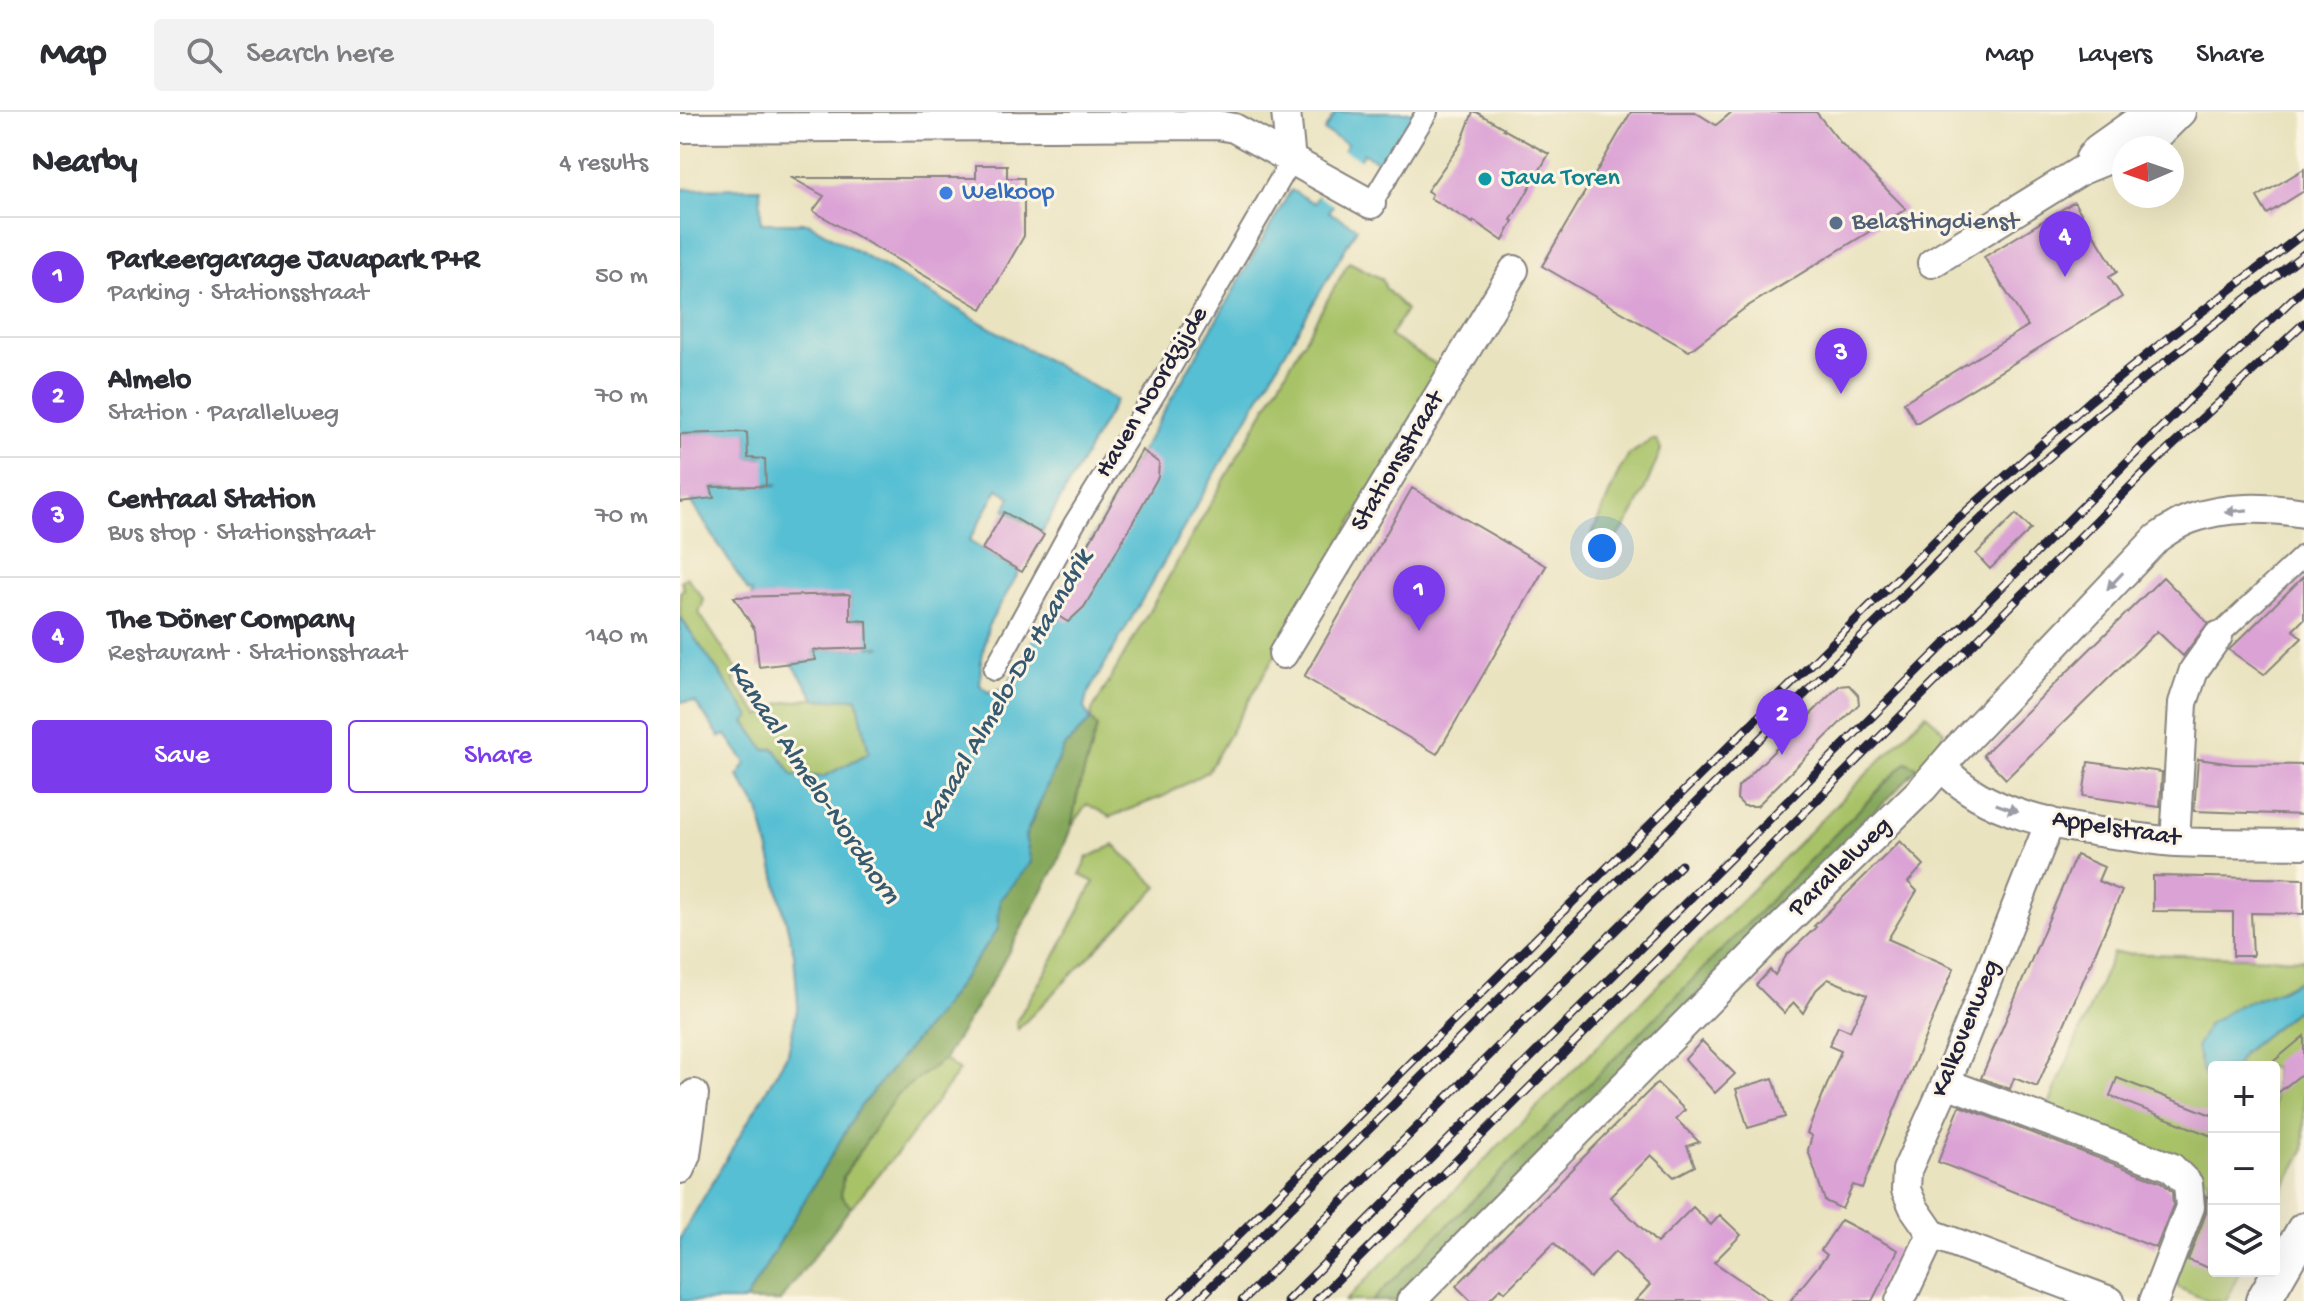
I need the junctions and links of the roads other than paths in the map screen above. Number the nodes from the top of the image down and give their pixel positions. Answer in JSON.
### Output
{"nodes":[{"id":1,"x":1273,"y":112,"type":"edge"},
{"id":2,"x":1286,"y":112,"type":"edge"},
{"id":3,"x":1427,"y":112,"type":"edge"},
{"id":4,"x":2149,"y":112,"type":"edge"},
{"id":5,"x":2181,"y":112,"type":"edge"},
{"id":6,"x":973,"y":120,"type":"edge"},
{"id":7,"x":680,"y":128,"type":"edge"},
{"id":8,"x":1234,"y":128,"type":"junction"},
{"id":9,"x":2154,"y":136,"type":"edge"},
{"id":10,"x":2112,"y":158,"type":"edge"},
{"id":11,"x":1291,"y":161,"type":"junction"},
{"id":12,"x":2082,"y":170,"type":"junction"},
{"id":13,"x":1371,"y":204,"type":"joint"},
{"id":14,"x":1932,"y":263,"type":"dead end"},
{"id":15,"x":1514,"y":270,"type":"dead end"},
{"id":16,"x":2304,"y":513,"type":"edge"},
{"id":17,"x":2304,"y":555,"type":"edge"},
{"id":18,"x":2218,"y":636,"type":"joint"},
{"id":19,"x":1283,"y":654,"type":"dead end"},
{"id":20,"x":994,"y":670,"type":"dead end"},
{"id":21,"x":1942,"y":767,"type":"junction"},
{"id":22,"x":2050,"y":822,"type":"junction"},
{"id":23,"x":2175,"y":842,"type":"junction"},
{"id":24,"x":2304,"y":844,"type":"edge"},
{"id":25,"x":1946,"y":1083,"type":"junction"},
{"id":26,"x":694,"y":1094,"type":"dead end"},
{"id":27,"x":680,"y":1169,"type":"edge"},
{"id":28,"x":2304,"y":1230,"type":"edge"},
{"id":29,"x":1932,"y":1234,"type":"junction"},
{"id":30,"x":1411,"y":1301,"type":"edge"},
{"id":31,"x":1900,"y":1301,"type":"edge"},
{"id":32,"x":2110,"y":1301,"type":"edge"},
{"id":33,"x":2154,"y":1301,"type":"edge"},
{"id":34,"x":2263,"y":1301,"type":"edge"}],
"edges":[{"from":1,"to":8,"type":"street"},
{"from":2,"to":11,"type":"street"},
{"from":3,"to":13,"type":"street"},
{"from":4,"to":12,"type":"street"},
{"from":5,"to":9,"type":"street"},
{"from":6,"to":7,"type":"street"},
{"from":6,"to":8,"type":"street"},
{"from":8,"to":11,"type":"street"},
{"from":10,"to":12,"type":"street"},
{"from":11,"to":13,"type":"street"},
{"from":11,"to":20,"type":"street","name":"Haven Noordzijde"},
{"from":12,"to":14,"type":"street"},
{"from":15,"to":19,"type":"street","name":"Stationsstraat"},
{"from":16,"to":21,"type":"street","name":"Parallelweg","one_way":true},
{"from":17,"to":18,"type":"street"},
{"from":18,"to":23,"type":"street"},
{"from":21,"to":22,"type":"street","name":"Appelstraat","one_way":true},
{"from":21,"to":30,"type":"street","name":"Parallelweg"},
{"from":22,"to":23,"type":"street","name":"Appelstraat"},
{"from":22,"to":25,"type":"street","name":"Kalkovenweg"},
{"from":23,"to":24,"type":"street","name":"Appelstraat"},
{"from":25,"to":29,"type":"street","name":"Kalkovenweg"},
{"from":25,"to":33,"type":"street"},
{"from":26,"to":27,"type":"street"},
{"from":28,"to":34,"type":"street"},
{"from":29,"to":31,"type":"street"},
{"from":29,"to":32,"type":"street"}]}
